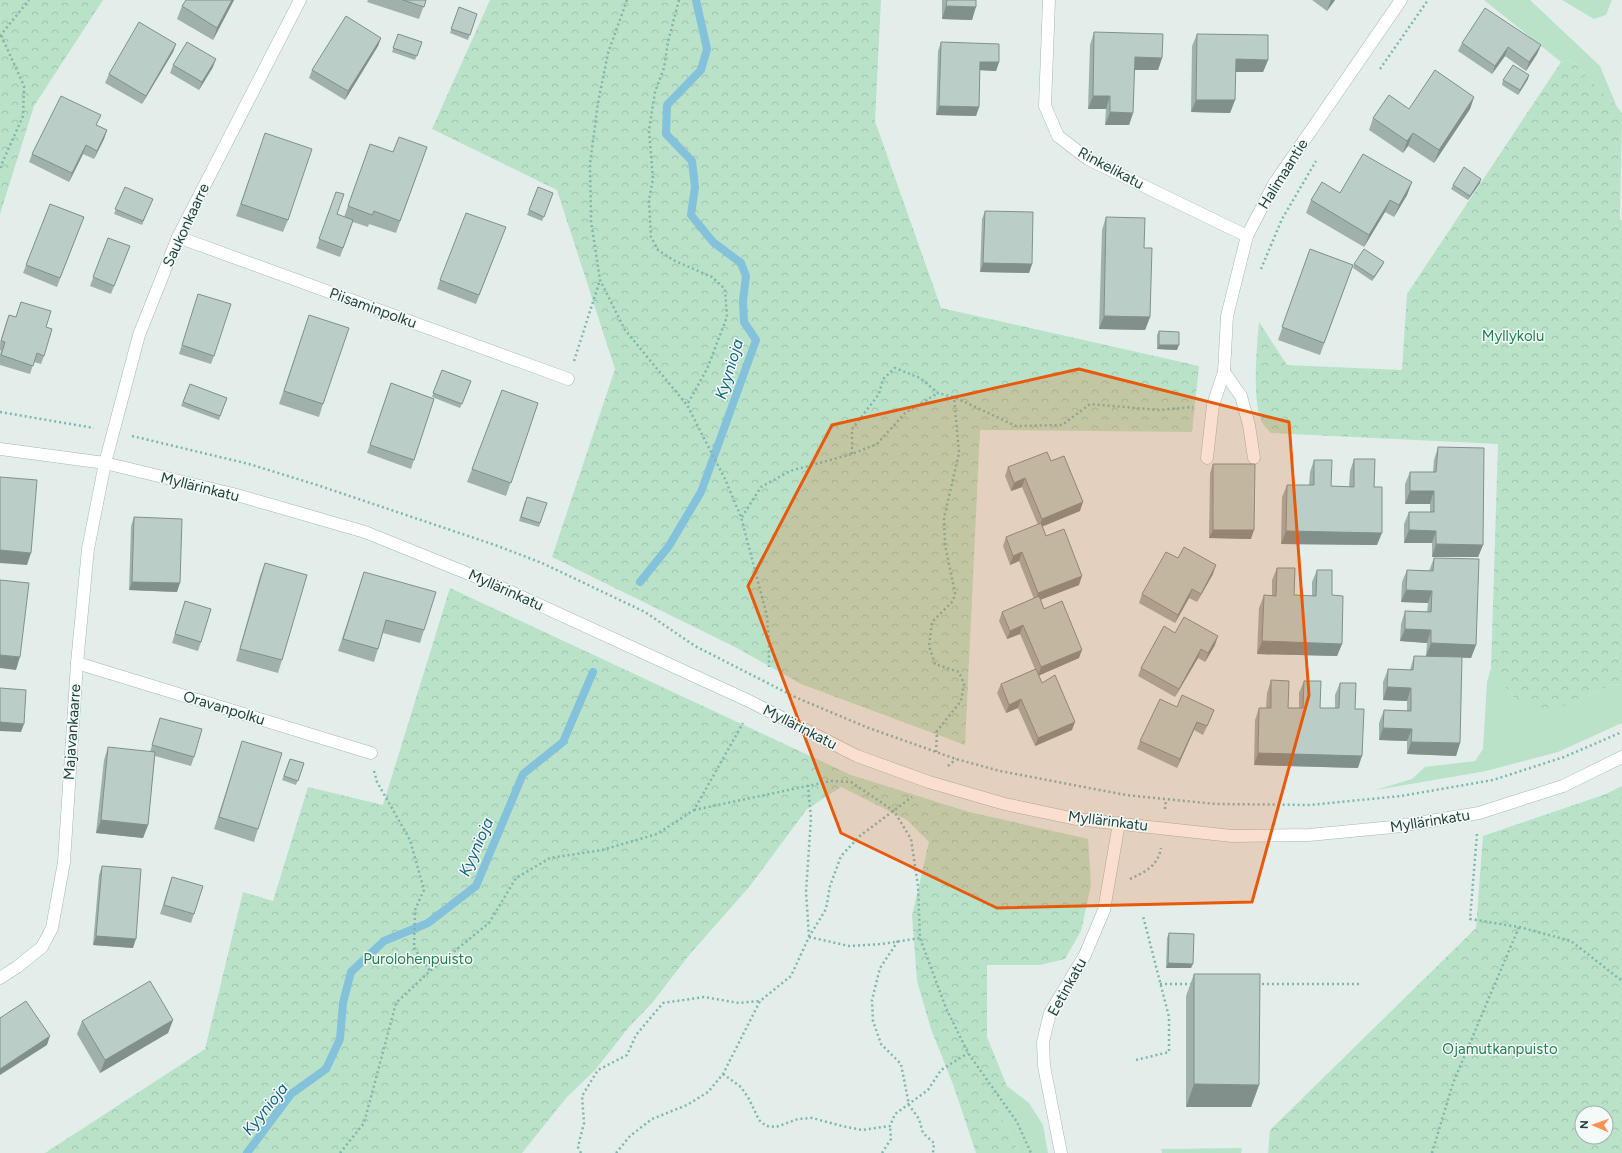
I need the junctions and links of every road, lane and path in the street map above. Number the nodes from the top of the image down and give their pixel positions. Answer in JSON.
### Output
{"nodes":[{"id":1,"x":29,"y":0,"type":"edge"},
{"id":2,"x":300,"y":0,"type":"edge"},
{"id":3,"x":627,"y":0,"type":"edge"},
{"id":4,"x":679,"y":0,"type":"edge"},
{"id":5,"x":1048,"y":0,"type":"edge"},
{"id":6,"x":1401,"y":0,"type":"edge"},
{"id":7,"x":1428,"y":0,"type":"edge"},
{"id":8,"x":0,"y":36,"type":"edge"},
{"id":9,"x":1378,"y":72,"type":"dead end"},
{"id":10,"x":1318,"y":159,"type":"dead end"},
{"id":11,"x":0,"y":168,"type":"edge"},
{"id":12,"x":1247,"y":236,"type":"junction"},
{"id":13,"x":178,"y":237,"type":"junction"},
{"id":14,"x":1259,"y":273,"type":"dead end"},
{"id":15,"x":600,"y":280,"type":"junction"},
{"id":16,"x":1224,"y":372,"type":"junction"},
{"id":17,"x":568,"y":379,"type":"joint"},
{"id":18,"x":938,"y":393,"type":"junction"},
{"id":19,"x":954,"y":397,"type":"junction"},
{"id":20,"x":687,"y":404,"type":"junction"},
{"id":21,"x":1213,"y":405,"type":"junction"},
{"id":22,"x":0,"y":412,"type":"edge"},
{"id":23,"x":113,"y":431,"type":"junction"},
{"id":24,"x":0,"y":449,"type":"edge"},
{"id":25,"x":852,"y":454,"type":"junction"},
{"id":26,"x":1207,"y":458,"type":"dead end"},
{"id":27,"x":1254,"y":458,"type":"dead end"},
{"id":28,"x":105,"y":464,"type":"junction"},
{"id":29,"x":741,"y":517,"type":"junction"},
{"id":30,"x":77,"y":663,"type":"junction"},
{"id":31,"x":769,"y":667,"type":"dead end"},
{"id":32,"x":743,"y":723,"type":"dead end"},
{"id":33,"x":1622,"y":732,"type":"edge"},
{"id":34,"x":936,"y":752,"type":"junction"},
{"id":35,"x":371,"y":753,"type":"joint"},
{"id":36,"x":1622,"y":757,"type":"edge"},
{"id":37,"x":956,"y":759,"type":"junction"},
{"id":38,"x":929,"y":782,"type":"junction"},
{"id":39,"x":808,"y":785,"type":"junction"},
{"id":40,"x":1166,"y":800,"type":"junction"},
{"id":41,"x":694,"y":810,"type":"junction"},
{"id":42,"x":894,"y":812,"type":"junction"},
{"id":43,"x":1478,"y":813,"type":"junction"},
{"id":44,"x":1119,"y":823,"type":"junction"},
{"id":45,"x":1163,"y":828,"type":"junction"},
{"id":46,"x":1108,"y":888,"type":"junction"},
{"id":47,"x":1143,"y":916,"type":"dead end"},
{"id":48,"x":1518,"y":927,"type":"junction"},
{"id":49,"x":809,"y":937,"type":"junction"},
{"id":50,"x":920,"y":938,"type":"junction"},
{"id":51,"x":898,"y":941,"type":"junction"},
{"id":52,"x":430,"y":971,"type":"junction"},
{"id":53,"x":0,"y":978,"type":"edge"},
{"id":54,"x":1622,"y":981,"type":"edge"},
{"id":55,"x":1160,"y":984,"type":"junction"},
{"id":56,"x":1197,"y":984,"type":"edge"},
{"id":57,"x":1256,"y":984,"type":"edge"},
{"id":58,"x":1360,"y":984,"type":"dead end"},
{"id":59,"x":760,"y":1001,"type":"junction"},
{"id":60,"x":968,"y":1053,"type":"junction"},
{"id":61,"x":1136,"y":1060,"type":"dead end"},
{"id":62,"x":723,"y":1074,"type":"junction"},
{"id":63,"x":909,"y":1105,"type":"junction"},
{"id":64,"x":890,"y":1126,"type":"junction"},
{"id":65,"x":340,"y":1153,"type":"edge"},
{"id":66,"x":581,"y":1153,"type":"edge"},
{"id":67,"x":616,"y":1153,"type":"edge"},
{"id":68,"x":882,"y":1153,"type":"edge"},
{"id":69,"x":933,"y":1153,"type":"edge"},
{"id":70,"x":1031,"y":1153,"type":"edge"},
{"id":71,"x":1061,"y":1153,"type":"edge"},
{"id":72,"x":1432,"y":1153,"type":"edge"}],
"edges":[{"from":1,"to":8,"type":"path"},
{"from":2,"to":13,"type":"street","name":"Saukonkaarre"},
{"from":3,"to":15,"type":"path"},
{"from":4,"to":20,"type":"path"},
{"from":5,"to":12,"type":"street","name":"Rinkelikatu"},
{"from":6,"to":12,"type":"street","name":"Halimaantie"},
{"from":7,"to":9,"type":"path"},
{"from":8,"to":11,"type":"path"},
{"from":10,"to":14,"type":"path"},
{"from":12,"to":16,"type":"street","name":"Halimaantie"},
{"from":13,"to":17,"type":"street","name":"Piisaminpolku"},
{"from":13,"to":23,"type":"street","name":"Saukonkaarre"},
{"from":15,"to":17,"type":"path"},
{"from":15,"to":20,"type":"path"},
{"from":16,"to":21,"type":"street","name":"Halimaantie"},
{"from":16,"to":27,"type":"street"},
{"from":18,"to":19,"type":"path"},
{"from":18,"to":25,"type":"path"},
{"from":18,"to":25,"type":"path"},
{"from":19,"to":21,"type":"path"},
{"from":19,"to":34,"type":"path"},
{"from":20,"to":29,"type":"path"},
{"from":21,"to":26,"type":"street","name":"Halimaantie"},
{"from":22,"to":23,"type":"path"},
{"from":23,"to":28,"type":"street","name":"Saukonkaarre"},
{"from":23,"to":34,"type":"path"},
{"from":24,"to":28,"type":"street","name":"Myllärinkatu"},
{"from":25,"to":29,"type":"path"},
{"from":28,"to":30,"type":"street","name":"Majavankaarre"},
{"from":28,"to":38,"type":"street","name":"Myllärinkatu"},
{"from":29,"to":31,"type":"path"},
{"from":30,"to":35,"type":"street","name":"Oravanpolku"},
{"from":30,"to":53,"type":"street","name":"Majavankaarre"},
{"from":32,"to":41,"type":"path"},
{"from":33,"to":40,"type":"path"},
{"from":34,"to":37,"type":"path"},
{"from":35,"to":52,"type":"path"},
{"from":36,"to":43,"type":"street","name":"Myllärinkatu"},
{"from":37,"to":38,"type":"path"},
{"from":37,"to":40,"type":"path"},
{"from":38,"to":42,"type":"path"},
{"from":38,"to":44,"type":"street","name":"Myllärinkatu"},
{"from":39,"to":41,"type":"path"},
{"from":39,"to":42,"type":"path"},
{"from":39,"to":49,"type":"path"},
{"from":40,"to":45,"type":"path"},
{"from":41,"to":52,"type":"path"},
{"from":42,"to":49,"type":"path"},
{"from":42,"to":50,"type":"path"},
{"from":43,"to":45,"type":"street","name":"Myllärinkatu"},
{"from":43,"to":48,"type":"path"},
{"from":44,"to":45,"type":"street","name":"Myllärinkatu"},
{"from":44,"to":46,"type":"street","name":"Eetinkatu"},
{"from":45,"to":46,"type":"path"},
{"from":46,"to":71,"type":"street","name":"Eetinkatu"},
{"from":47,"to":55,"type":"path"},
{"from":48,"to":54,"type":"path"},
{"from":48,"to":72,"type":"path"},
{"from":49,"to":51,"type":"path"},
{"from":49,"to":59,"type":"path"},
{"from":50,"to":51,"type":"path"},
{"from":50,"to":60,"type":"path"},
{"from":51,"to":63,"type":"path"},
{"from":52,"to":65,"type":"path"},
{"from":55,"to":56,"type":"path"},
{"from":55,"to":61,"type":"path"},
{"from":57,"to":58,"type":"path"},
{"from":59,"to":62,"type":"path"},
{"from":59,"to":66,"type":"path"},
{"from":60,"to":63,"type":"path"},
{"from":60,"to":70,"type":"path"},
{"from":62,"to":64,"type":"path"},
{"from":62,"to":67,"type":"path"},
{"from":63,"to":64,"type":"path"},
{"from":63,"to":69,"type":"path"},
{"from":64,"to":68,"type":"path"}]}
